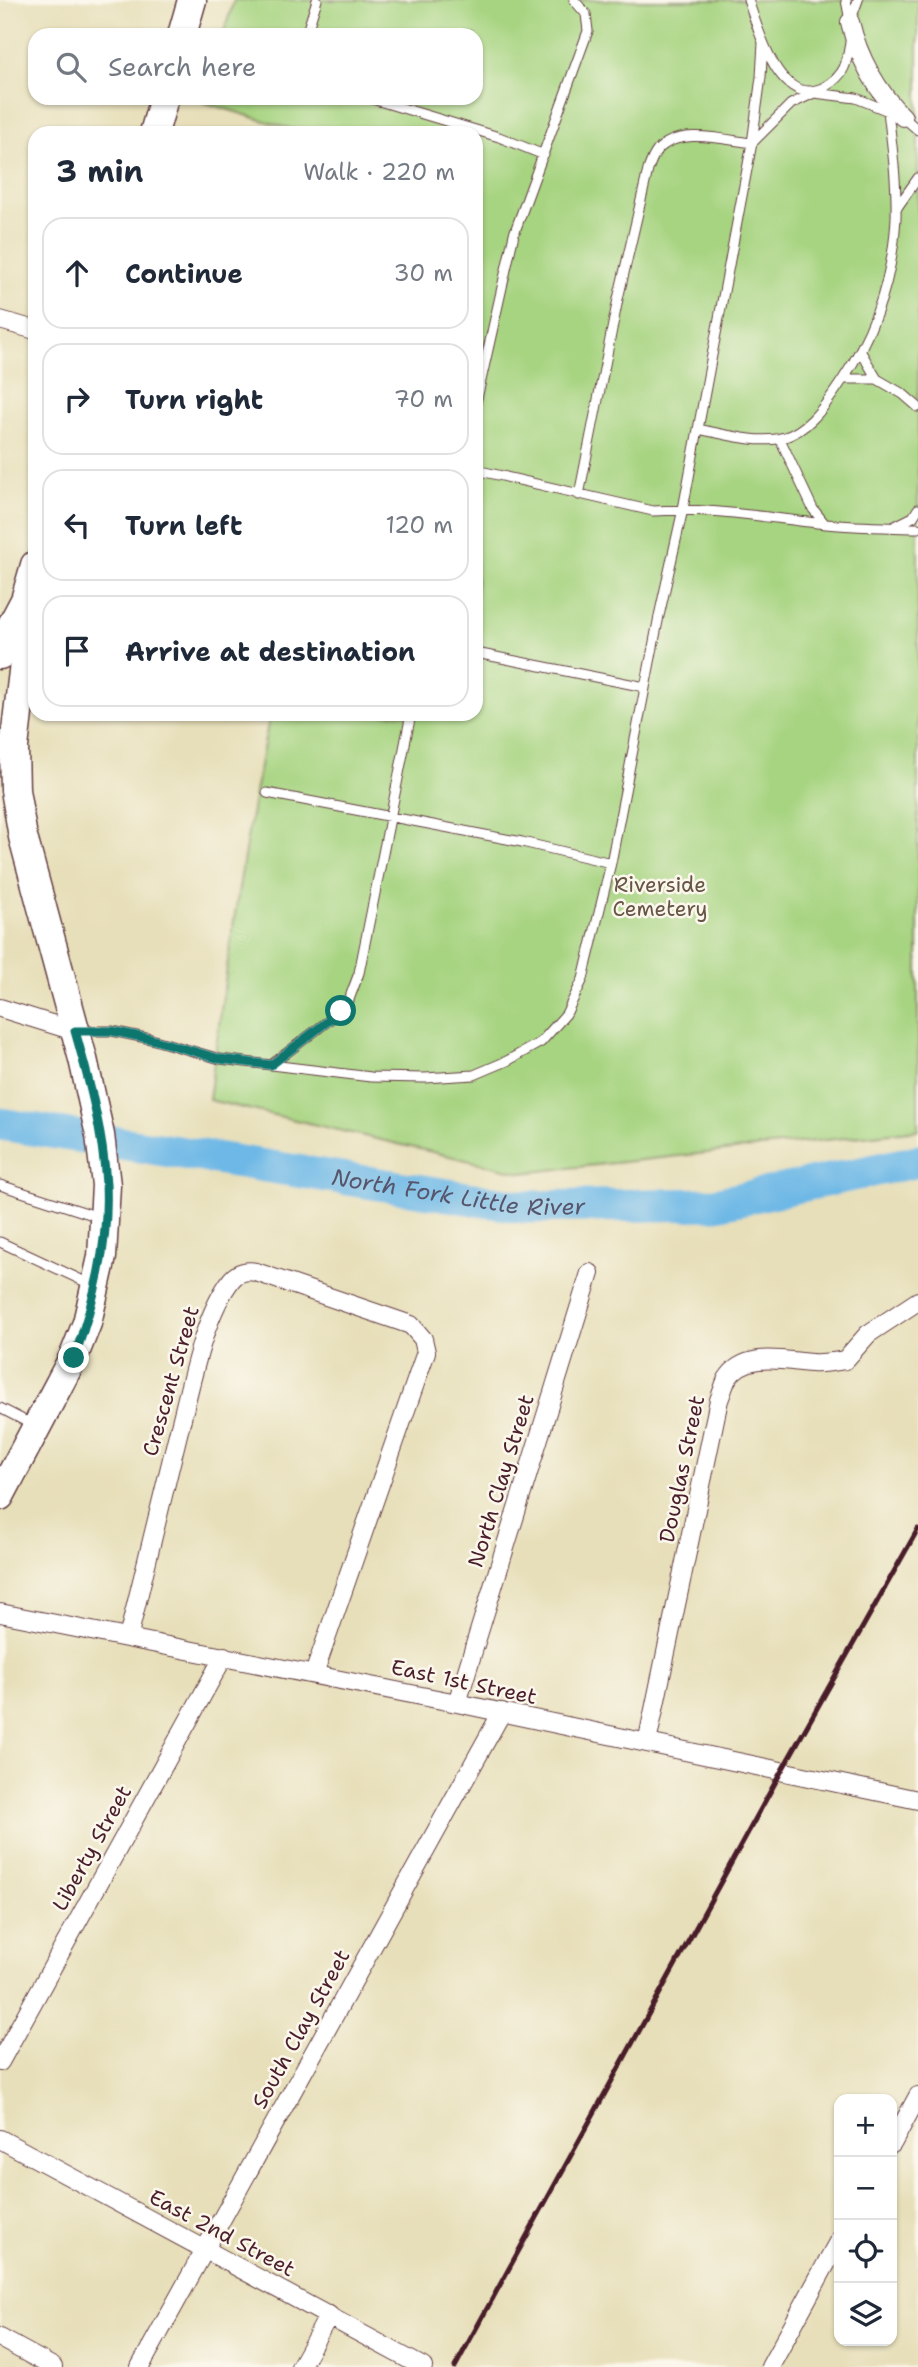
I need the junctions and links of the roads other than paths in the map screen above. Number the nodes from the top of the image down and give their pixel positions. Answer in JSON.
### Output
{"nodes":[{"id":1,"x":192,"y":0,"type":"edge"},
{"id":2,"x":317,"y":0,"type":"edge"},
{"id":3,"x":574,"y":0,"type":"edge"},
{"id":4,"x":748,"y":0,"type":"edge"},
{"id":5,"x":846,"y":0,"type":"edge"},
{"id":6,"x":858,"y":0,"type":"edge"},
{"id":7,"x":851,"y":26,"type":"junction"},
{"id":8,"x":184,"y":28,"type":"edge"},
{"id":9,"x":308,"y":28,"type":"edge"},
{"id":10,"x":763,"y":43,"type":"junction"},
{"id":11,"x":814,"y":93,"type":"junction"},
{"id":12,"x":162,"y":105,"type":"edge"},
{"id":13,"x":392,"y":105,"type":"edge"},
{"id":14,"x":896,"y":114,"type":"junction"},
{"id":15,"x":156,"y":126,"type":"edge"},
{"id":16,"x":462,"y":126,"type":"edge"},
{"id":17,"x":918,"y":130,"type":"edge"},
{"id":18,"x":483,"y":132,"type":"edge"},
{"id":19,"x":752,"y":143,"type":"junction"},
{"id":20,"x":544,"y":155,"type":"junction"},
{"id":21,"x":918,"y":178,"type":"edge"},
{"id":22,"x":896,"y":209,"type":"junction"},
{"id":23,"x":0,"y":320,"type":"edge"},
{"id":24,"x":28,"y":328,"type":"edge"},
{"id":25,"x":861,"y":352,"type":"junction"},
{"id":26,"x":483,"y":372,"type":"edge"},
{"id":27,"x":843,"y":379,"type":"junction"},
{"id":28,"x":877,"y":379,"type":"junction"},
{"id":29,"x":918,"y":407,"type":"edge"},
{"id":30,"x":698,"y":429,"type":"junction"},
{"id":31,"x":780,"y":439,"type":"junction"},
{"id":32,"x":483,"y":472,"type":"edge"},
{"id":33,"x":579,"y":495,"type":"junction"},
{"id":34,"x":683,"y":509,"type":"junction"},
{"id":35,"x":916,"y":513,"type":"edge"},
{"id":36,"x":825,"y":524,"type":"junction"},
{"id":37,"x":892,"y":527,"type":"junction"},
{"id":38,"x":918,"y":527,"type":"edge"},
{"id":39,"x":28,"y":592,"type":"edge"},
{"id":40,"x":26,"y":600,"type":"junction"},
{"id":41,"x":2,"y":643,"type":"edge"},
{"id":42,"x":483,"y":654,"type":"edge"},
{"id":43,"x":645,"y":687,"type":"junction"},
{"id":44,"x":410,"y":721,"type":"edge"},
{"id":45,"x":267,"y":793,"type":"dead end"},
{"id":46,"x":390,"y":816,"type":"junction"},
{"id":47,"x":611,"y":863,"type":"junction"},
{"id":48,"x":0,"y":1008,"type":"edge"},
{"id":49,"x":75,"y":1031,"type":"junction"},
{"id":50,"x":271,"y":1065,"type":"junction"},
{"id":51,"x":0,"y":1185,"type":"edge"},
{"id":52,"x":104,"y":1219,"type":"junction"},
{"id":53,"x":0,"y":1242,"type":"edge"},
{"id":54,"x":590,"y":1273,"type":"dead end"},
{"id":55,"x":96,"y":1287,"type":"junction"},
{"id":56,"x":918,"y":1301,"type":"edge"},
{"id":57,"x":0,"y":1408,"type":"edge"},
{"id":58,"x":37,"y":1427,"type":"junction"},
{"id":59,"x":0,"y":1496,"type":"edge"},
{"id":60,"x":0,"y":1613,"type":"edge"},
{"id":61,"x":128,"y":1637,"type":"junction"},
{"id":62,"x":224,"y":1656,"type":"junction"},
{"id":63,"x":314,"y":1674,"type":"junction"},
{"id":64,"x":457,"y":1703,"type":"junction"},
{"id":65,"x":502,"y":1712,"type":"junction"},
{"id":66,"x":647,"y":1742,"type":"junction"},
{"id":67,"x":918,"y":1800,"type":"edge"},
{"id":68,"x":0,"y":2062,"type":"edge"},
{"id":69,"x":918,"y":2096,"type":"edge"},
{"id":70,"x":897,"y":2135,"type":"edge"},
{"id":71,"x":0,"y":2139,"type":"edge"},
{"id":72,"x":834,"y":2249,"type":"edge"},
{"id":73,"x":205,"y":2250,"type":"junction"},
{"id":74,"x":329,"y":2315,"type":"junction"},
{"id":75,"x":0,"y":2338,"type":"edge"},
{"id":76,"x":53,"y":2367,"type":"edge"},
{"id":77,"x":140,"y":2367,"type":"edge"},
{"id":78,"x":300,"y":2367,"type":"edge"},
{"id":79,"x":423,"y":2367,"type":"edge"},
{"id":80,"x":770,"y":2367,"type":"edge"}],
"edges":[{"from":1,"to":8,"type":"main road"},
{"from":2,"to":9,"type":"lane"},
{"from":3,"to":20,"type":"lane"},
{"from":4,"to":10,"type":"lane"},
{"from":5,"to":7,"type":"lane"},
{"from":6,"to":7,"type":"lane"},
{"from":7,"to":11,"type":"lane"},
{"from":7,"to":14,"type":"street"},
{"from":10,"to":11,"type":"lane"},
{"from":10,"to":19,"type":"lane"},
{"from":11,"to":14,"type":"lane"},
{"from":11,"to":19,"type":"lane"},
{"from":12,"to":15,"type":"main road"},
{"from":13,"to":16,"type":"lane"},
{"from":14,"to":17,"type":"lane"},
{"from":14,"to":22,"type":"lane"},
{"from":18,"to":20,"type":"lane"},
{"from":19,"to":30,"type":"lane"},
{"from":19,"to":33,"type":"lane"},
{"from":20,"to":26,"type":"lane"},
{"from":21,"to":22,"type":"lane"},
{"from":22,"to":25,"type":"lane"},
{"from":23,"to":24,"type":"street"},
{"from":25,"to":27,"type":"lane"},
{"from":25,"to":28,"type":"lane"},
{"from":27,"to":28,"type":"lane"},
{"from":27,"to":31,"type":"lane"},
{"from":28,"to":29,"type":"lane"},
{"from":30,"to":31,"type":"lane"},
{"from":30,"to":34,"type":"lane"},
{"from":31,"to":36,"type":"lane"},
{"from":32,"to":33,"type":"lane"},
{"from":33,"to":34,"type":"lane"},
{"from":34,"to":36,"type":"lane"},
{"from":34,"to":43,"type":"lane"},
{"from":35,"to":37,"type":"lane"},
{"from":36,"to":37,"type":"lane"},
{"from":37,"to":38,"type":"lane"},
{"from":39,"to":40,"type":"main road"},
{"from":40,"to":41,"type":"main road"},
{"from":40,"to":49,"type":"main road"},
{"from":42,"to":43,"type":"lane"},
{"from":43,"to":47,"type":"lane"},
{"from":44,"to":46,"type":"lane"},
{"from":45,"to":46,"type":"lane"},
{"from":46,"to":47,"type":"lane"},
{"from":46,"to":50,"type":"lane"},
{"from":47,"to":50,"type":"lane"},
{"from":48,"to":49,"type":"street"},
{"from":49,"to":50,"type":"lane"},
{"from":49,"to":52,"type":"main road"},
{"from":51,"to":52,"type":"lane"},
{"from":52,"to":55,"type":"main road"},
{"from":53,"to":55,"type":"lane"},
{"from":54,"to":64,"type":"street","name":"North Clay Street"},
{"from":55,"to":58,"type":"main road"},
{"from":56,"to":66,"type":"street","name":"Douglas Street"},
{"from":57,"to":58,"type":"lane"},
{"from":58,"to":59,"type":"main road"},
{"from":60,"to":61,"type":"street","name":"East 1st Street"},
{"from":61,"to":62,"type":"street","name":"East 1st Street"},
{"from":61,"to":63,"type":"street","name":"Crescent Street"},
{"from":62,"to":63,"type":"street","name":"East 1st Street"},
{"from":62,"to":68,"type":"street","name":"Liberty Street"},
{"from":63,"to":64,"type":"street","name":"East 1st Street"},
{"from":64,"to":65,"type":"street","name":"East 1st Street"},
{"from":65,"to":66,"type":"street","name":"East 1st Street"},
{"from":65,"to":73,"type":"street","name":"South Clay Street"},
{"from":66,"to":67,"type":"street","name":"East 1st Street"},
{"from":69,"to":70,"type":"street"},
{"from":71,"to":73,"type":"street","name":"East 2nd Street"},
{"from":72,"to":80,"type":"street"},
{"from":73,"to":74,"type":"street","name":"East 2nd Street"},
{"from":73,"to":77,"type":"street","name":"South Clay Street"},
{"from":74,"to":78,"type":"street"},
{"from":74,"to":79,"type":"street","name":"East 2nd Street"},
{"from":75,"to":76,"type":"street"}]}
